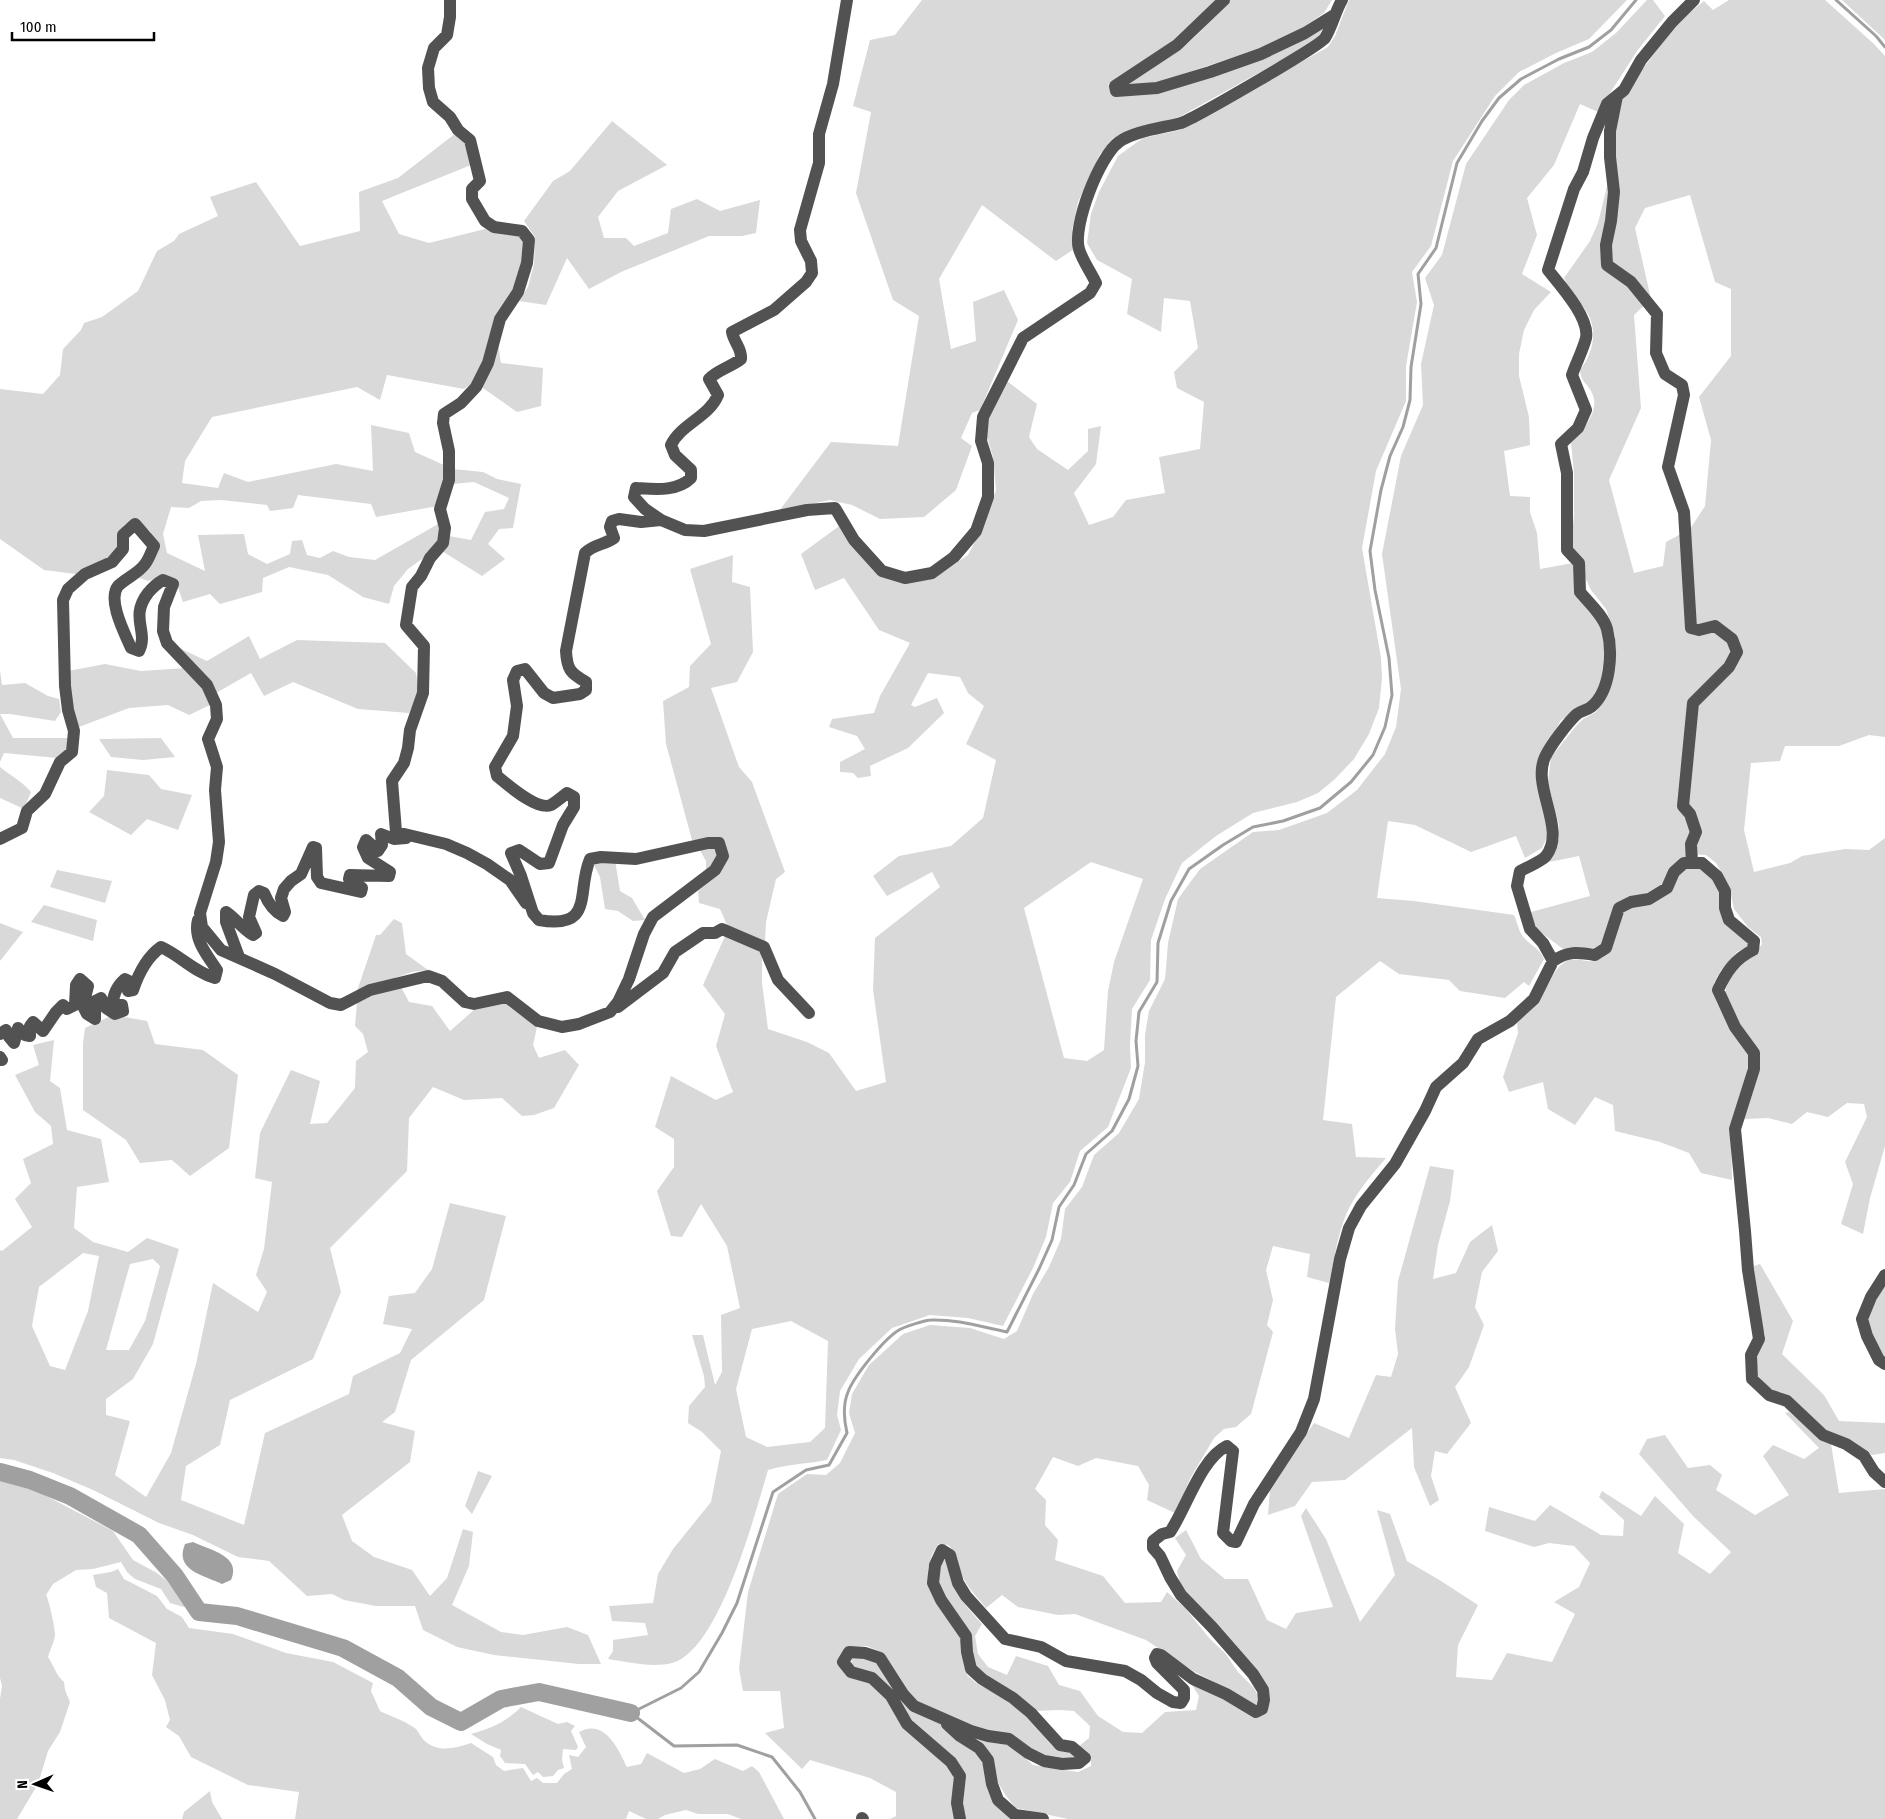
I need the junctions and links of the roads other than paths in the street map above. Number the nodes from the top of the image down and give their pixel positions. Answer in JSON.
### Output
{"nodes":[{"id":1,"x":450,"y":0,"type":"edge"},
{"id":2,"x":847,"y":0,"type":"edge"},
{"id":3,"x":1224,"y":0,"type":"edge"},
{"id":4,"x":1342,"y":0,"type":"edge"},
{"id":5,"x":1694,"y":0,"type":"edge"},
{"id":6,"x":1334,"y":16,"type":"junction"},
{"id":7,"x":1617,"y":96,"type":"junction"},
{"id":8,"x":661,"y":520,"type":"junction"},
{"id":9,"x":413,"y":837,"type":"junction"},
{"id":10,"x":0,"y":839,"type":"edge"},
{"id":11,"x":1692,"y":863,"type":"junction"},
{"id":12,"x":200,"y":913,"type":"junction"},
{"id":13,"x":533,"y":913,"type":"junction"},
{"id":14,"x":239,"y":956,"type":"junction"},
{"id":15,"x":1553,"y":961,"type":"junction"},
{"id":16,"x":610,"y":1012,"type":"junction"},
{"id":17,"x":810,"y":1013,"type":"dead end"},
{"id":18,"x":0,"y":1034,"type":"edge"},
{"id":19,"x":1885,"y":1275,"type":"edge"},
{"id":20,"x":1885,"y":1364,"type":"edge"},
{"id":21,"x":1885,"y":1482,"type":"edge"},
{"id":22,"x":936,"y":1714,"type":"junction"},
{"id":23,"x":960,"y":1819,"type":"edge"},
{"id":24,"x":1043,"y":1819,"type":"edge"}],
"edges":[{"from":1,"to":9,"type":"street"},
{"from":2,"to":8,"type":"street"},
{"from":3,"to":6,"type":"street"},
{"from":4,"to":6,"type":"street"},
{"from":5,"to":7,"type":"street"},
{"from":6,"to":8,"type":"street"},
{"from":7,"to":11,"type":"street"},
{"from":7,"to":15,"type":"street"},
{"from":8,"to":13,"type":"street"},
{"from":9,"to":13,"type":"street"},
{"from":9,"to":14,"type":"street"},
{"from":10,"to":12,"type":"street"},
{"from":11,"to":15,"type":"street"},
{"from":11,"to":21,"type":"street"},
{"from":12,"to":14,"type":"street"},
{"from":12,"to":18,"type":"street"},
{"from":13,"to":16,"type":"street"},
{"from":14,"to":16,"type":"street"},
{"from":15,"to":22,"type":"street"},
{"from":16,"to":17,"type":"street"},
{"from":19,"to":20,"type":"street"},
{"from":22,"to":23,"type":"street"},
{"from":22,"to":24,"type":"street"}]}
